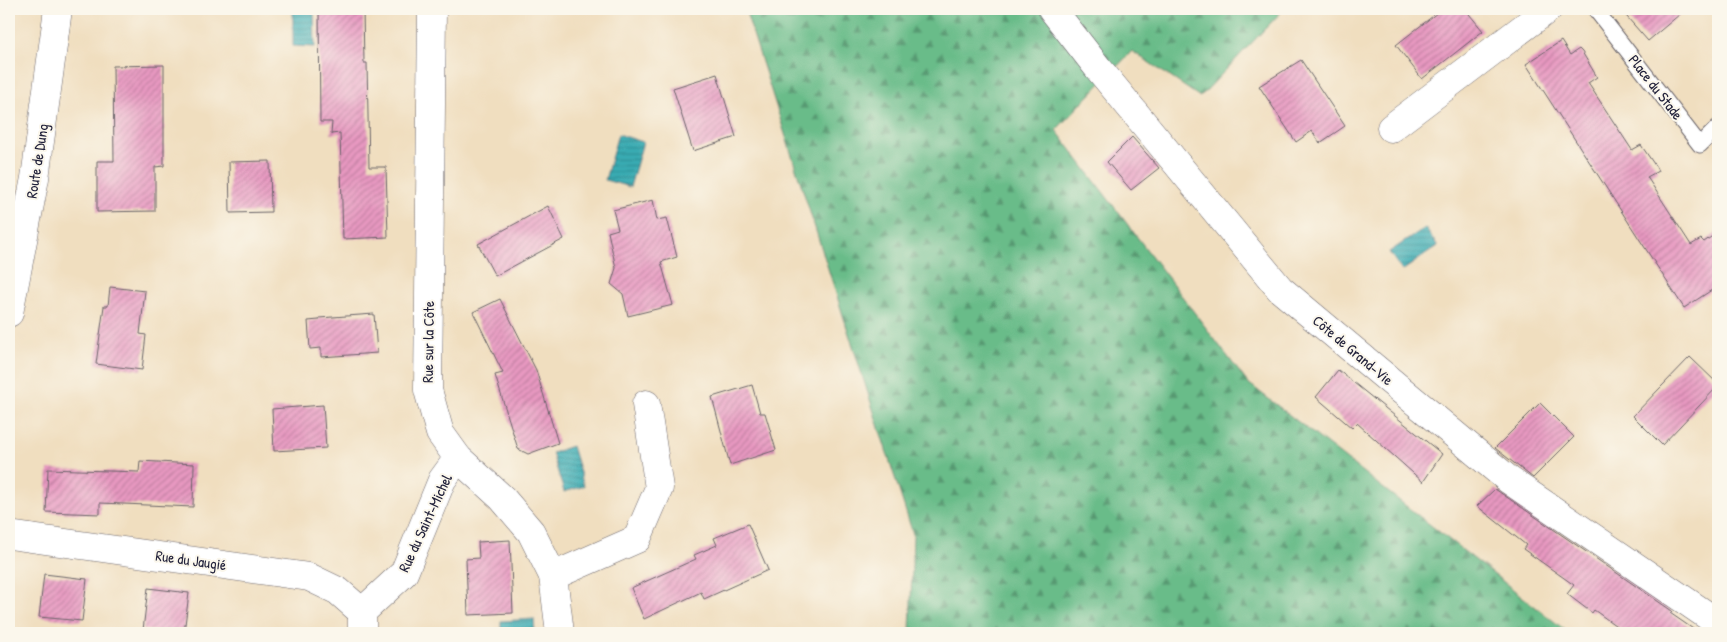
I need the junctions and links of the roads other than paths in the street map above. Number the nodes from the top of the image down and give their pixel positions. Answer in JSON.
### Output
{"nodes":[{"id":1,"x":58,"y":9,"type":"edge"},
{"id":2,"x":432,"y":9,"type":"edge"},
{"id":3,"x":1052,"y":9,"type":"edge"},
{"id":4,"x":1548,"y":9,"type":"edge"},
{"id":5,"x":1595,"y":9,"type":"edge"},
{"id":6,"x":1718,"y":127,"type":"edge"},
{"id":7,"x":1391,"y":128,"type":"dead end"},
{"id":8,"x":9,"y":313,"type":"edge"},
{"id":9,"x":646,"y":404,"type":"dead end"},
{"id":10,"x":458,"y":458,"type":"junction"},
{"id":11,"x":9,"y":535,"type":"edge"},
{"id":12,"x":552,"y":576,"type":"junction"},
{"id":13,"x":362,"y":623,"type":"edge"},
{"id":14,"x":1718,"y":623,"type":"edge"},
{"id":15,"x":560,"y":633,"type":"edge"}],
"edges":[{"from":1,"to":8,"type":"street","name":"Route de Dung"},
{"from":2,"to":10,"type":"street","name":"Rue sur la Côte"},
{"from":3,"to":14,"type":"street","name":"Côte de Grand-Vie"},
{"from":4,"to":7,"type":"street"},
{"from":5,"to":6,"type":"lane","name":"Place du Stade"},
{"from":9,"to":12,"type":"street"},
{"from":10,"to":12,"type":"street","name":"Rue sur la Côte"},
{"from":10,"to":13,"type":"street","name":"Rue du Saint-Michel"},
{"from":11,"to":13,"type":"street","name":"Rue du Jaugié"},
{"from":12,"to":15,"type":"street","name":"Rue sur la Côte"}]}
